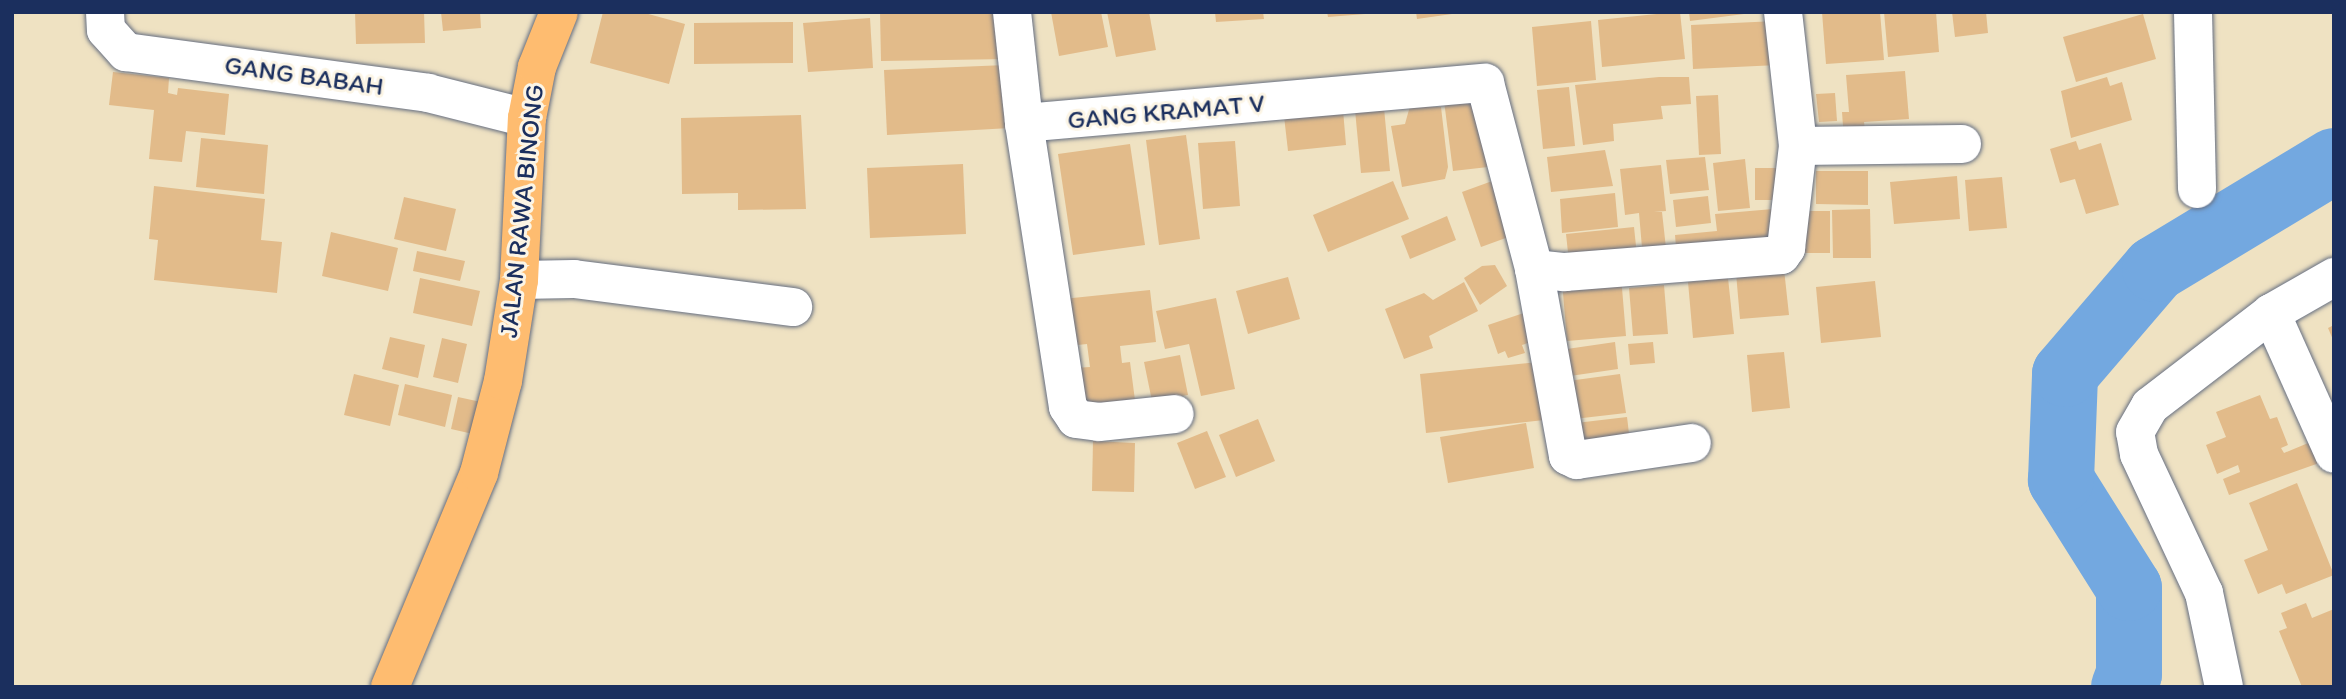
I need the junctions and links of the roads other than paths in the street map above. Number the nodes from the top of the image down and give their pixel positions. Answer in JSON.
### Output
{"nodes":[{"id":1,"x":105,"y":12,"type":"edge"},
{"id":2,"x":559,"y":12,"type":"edge"},
{"id":3,"x":1012,"y":12,"type":"edge"},
{"id":4,"x":1783,"y":12,"type":"edge"},
{"id":5,"x":2193,"y":12,"type":"edge"},
{"id":6,"x":527,"y":118,"type":"junction"},
{"id":7,"x":1024,"y":123,"type":"junction"},
{"id":8,"x":1962,"y":144,"type":"dead end"},
{"id":9,"x":1798,"y":146,"type":"junction"},
{"id":10,"x":2197,"y":189,"type":"dead end"},
{"id":11,"x":1534,"y":269,"type":"junction"},
{"id":12,"x":2334,"y":277,"type":"edge"},
{"id":13,"x":519,"y":280,"type":"junction"},
{"id":14,"x":793,"y":307,"type":"dead end"},
{"id":15,"x":2271,"y":313,"type":"junction"},
{"id":16,"x":1175,"y":414,"type":"dead end"},
{"id":17,"x":1692,"y":443,"type":"dead end"},
{"id":18,"x":2334,"y":454,"type":"edge"},
{"id":19,"x":390,"y":687,"type":"edge"},
{"id":20,"x":2224,"y":687,"type":"edge"}],
"edges":[{"from":1,"to":6,"type":"street","name":"GANG BABAH"},
{"from":2,"to":6,"type":"main road","name":"JALAN RAWA BINONG"},
{"from":3,"to":7,"type":"street"},
{"from":4,"to":9,"type":"street"},
{"from":5,"to":10,"type":"street"},
{"from":6,"to":13,"type":"main road","name":"JALAN RAWA BINONG"},
{"from":7,"to":11,"type":"street","name":"GANG KRAMAT V"},
{"from":7,"to":16,"type":"street"},
{"from":8,"to":9,"type":"street"},
{"from":9,"to":11,"type":"street"},
{"from":11,"to":17,"type":"street"},
{"from":12,"to":15,"type":"street"},
{"from":13,"to":14,"type":"street"},
{"from":13,"to":19,"type":"main road","name":"JALAN RAWA BINONG"},
{"from":15,"to":18,"type":"street"},
{"from":15,"to":20,"type":"street"}]}
